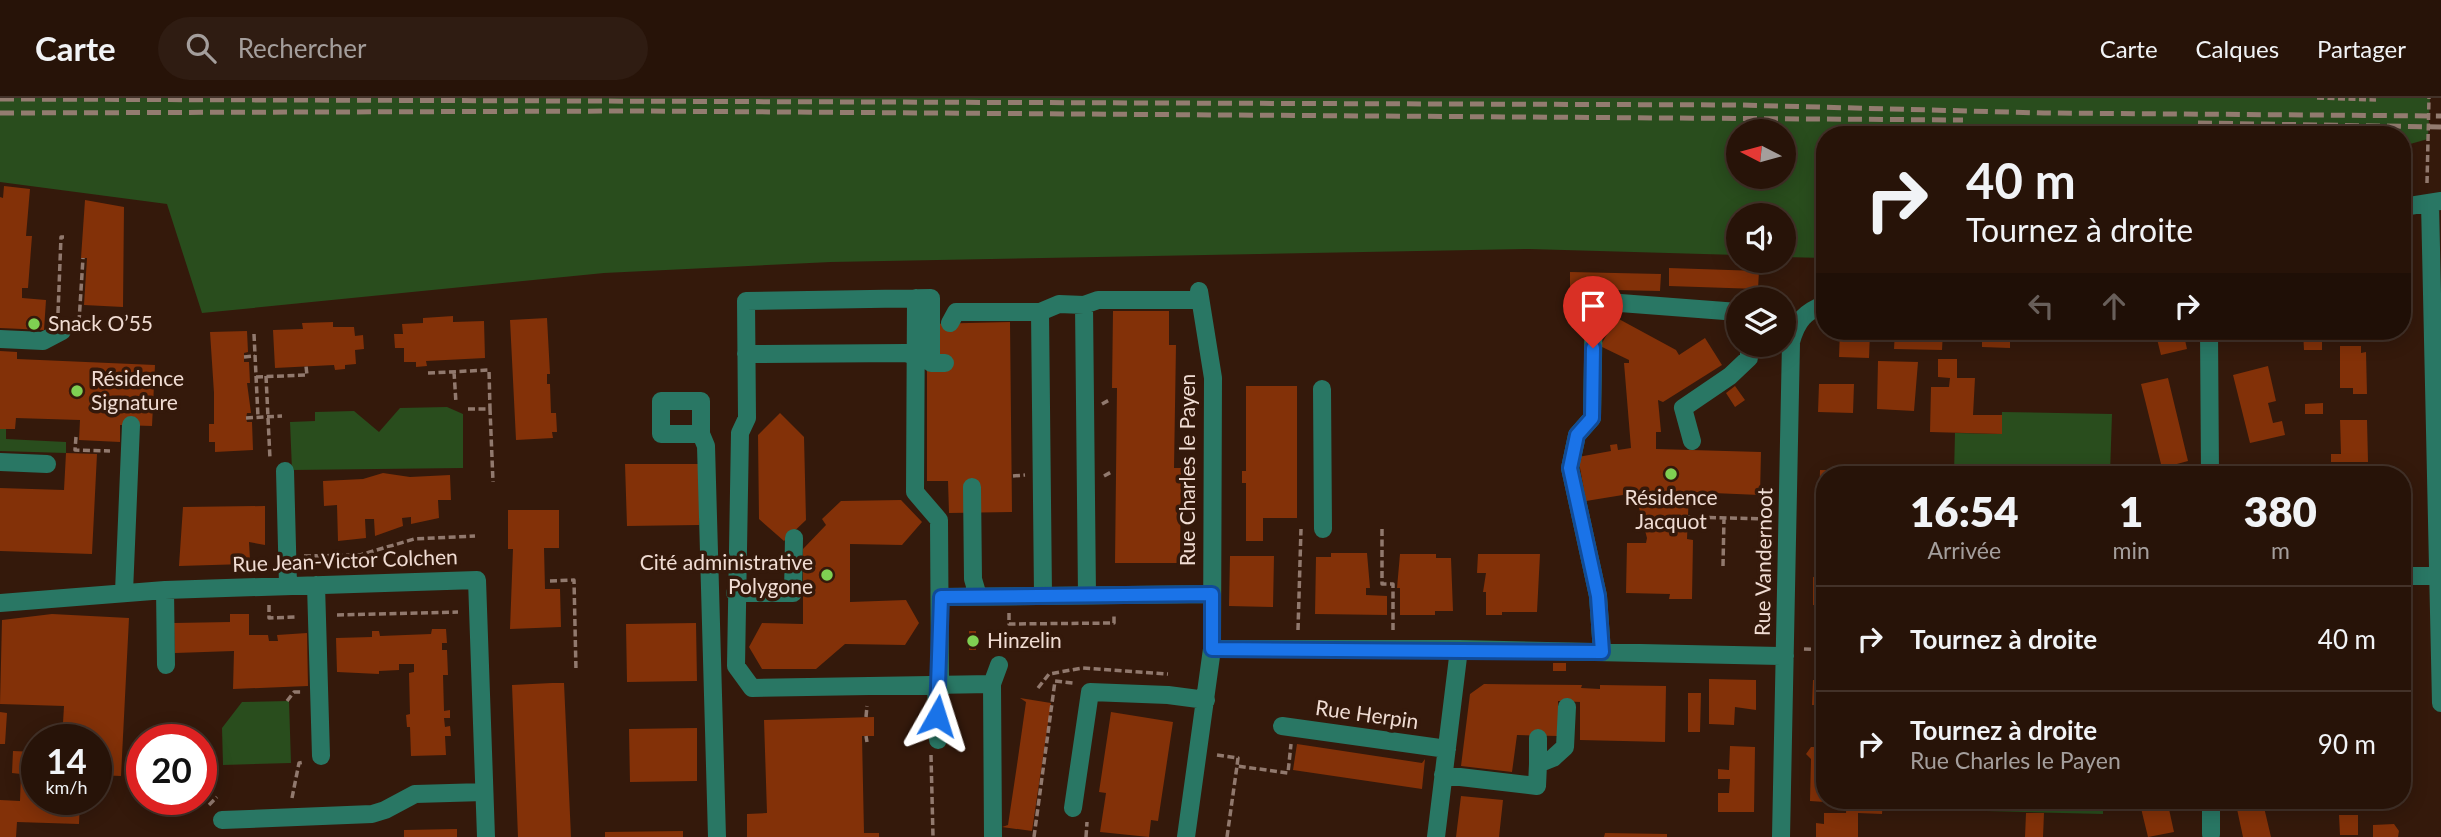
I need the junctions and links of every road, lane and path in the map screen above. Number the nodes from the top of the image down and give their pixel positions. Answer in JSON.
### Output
{"nodes":[{"id":1,"x":2317,"y":98,"type":"edge"},
{"id":2,"x":2430,"y":98,"type":"edge"},
{"id":3,"x":2376,"y":100,"type":"dead end"},
{"id":4,"x":2435,"y":202,"type":"edge"},
{"id":5,"x":2411,"y":206,"type":"edge"},
{"id":6,"x":64,"y":237,"type":"dead end"},
{"id":7,"x":83,"y":258,"type":"dead end"},
{"id":8,"x":916,"y":298,"type":"junction"},
{"id":9,"x":1084,"y":305,"type":"junction"},
{"id":10,"x":1816,"y":308,"type":"edge"},
{"id":11,"x":1726,"y":311,"type":"edge"},
{"id":12,"x":1040,"y":313,"type":"junction"},
{"id":13,"x":1796,"y":318,"type":"edge"},
{"id":14,"x":950,"y":323,"type":"dead end"},
{"id":15,"x":66,"y":325,"type":"junction"},
{"id":16,"x":254,"y":334,"type":"dead end"},
{"id":17,"x":0,"y":339,"type":"edge"},
{"id":18,"x":2208,"y":340,"type":"edge"},
{"id":19,"x":746,"y":354,"type":"junction"},
{"id":20,"x":255,"y":356,"type":"junction"},
{"id":21,"x":916,"y":356,"type":"junction"},
{"id":22,"x":1749,"y":357,"type":"edge"},
{"id":23,"x":1791,"y":357,"type":"edge"},
{"id":24,"x":244,"y":358,"type":"dead end"},
{"id":25,"x":945,"y":363,"type":"dead end"},
{"id":26,"x":306,"y":366,"type":"dead end"},
{"id":27,"x":454,"y":372,"type":"junction"},
{"id":28,"x":428,"y":373,"type":"dead end"},
{"id":29,"x":266,"y":376,"type":"junction"},
{"id":30,"x":256,"y":377,"type":"junction"},
{"id":31,"x":1322,"y":389,"type":"dead end"},
{"id":32,"x":456,"y":403,"type":"dead end"},
{"id":33,"x":468,"y":409,"type":"dead end"},
{"id":34,"x":489,"y":409,"type":"junction"},
{"id":35,"x":268,"y":416,"type":"junction"},
{"id":36,"x":282,"y":416,"type":"dead end"},
{"id":37,"x":258,"y":417,"type":"junction"},
{"id":38,"x":246,"y":418,"type":"dead end"},
{"id":39,"x":131,"y":425,"type":"dead end"},
{"id":40,"x":701,"y":434,"type":"dead end"},
{"id":41,"x":76,"y":437,"type":"dead end"},
{"id":42,"x":1692,"y":441,"type":"dead end"},
{"id":43,"x":130,"y":452,"type":"junction"},
{"id":44,"x":0,"y":462,"type":"edge"},
{"id":45,"x":47,"y":464,"type":"dead end"},
{"id":46,"x":2210,"y":466,"type":"edge"},
{"id":47,"x":1041,"y":467,"type":"junction"},
{"id":48,"x":1113,"y":471,"type":"dead end"},
{"id":49,"x":278,"y":472,"type":"joint"},
{"id":50,"x":1013,"y":477,"type":"dead end"},
{"id":51,"x":493,"y":482,"type":"dead end"},
{"id":52,"x":1087,"y":482,"type":"junction"},
{"id":53,"x":972,"y":486,"type":"dead end"},
{"id":54,"x":2439,"y":503,"type":"edge"},
{"id":55,"x":1688,"y":517,"type":"dead end"},
{"id":56,"x":1724,"y":518,"type":"junction"},
{"id":57,"x":1787,"y":520,"type":"junction"},
{"id":58,"x":1301,"y":529,"type":"dead end"},
{"id":59,"x":1322,"y":529,"type":"dead end"},
{"id":60,"x":1382,"y":529,"type":"dead end"},
{"id":61,"x":475,"y":536,"type":"dead end"},
{"id":62,"x":794,"y":538,"type":"dead end"},
{"id":63,"x":288,"y":556,"type":"junction"},
{"id":64,"x":1723,"y":566,"type":"dead end"},
{"id":65,"x":2411,"y":576,"type":"edge"},
{"id":66,"x":2438,"y":576,"type":"junction"},
{"id":67,"x":550,"y":581,"type":"dead end"},
{"id":68,"x":288,"y":585,"type":"junction"},
{"id":69,"x":316,"y":585,"type":"junction"},
{"id":70,"x":269,"y":586,"type":"junction"},
{"id":71,"x":165,"y":590,"type":"junction"},
{"id":72,"x":124,"y":592,"type":"junction"},
{"id":73,"x":735,"y":593,"type":"junction"},
{"id":74,"x":1212,"y":594,"type":"junction"},
{"id":75,"x":1087,"y":595,"type":"junction"},
{"id":76,"x":1113,"y":595,"type":"junction"},
{"id":77,"x":978,"y":596,"type":"junction"},
{"id":78,"x":1009,"y":596,"type":"junction"},
{"id":79,"x":1043,"y":596,"type":"junction"},
{"id":80,"x":941,"y":597,"type":"junction"},
{"id":81,"x":0,"y":603,"type":"edge"},
{"id":82,"x":478,"y":611,"type":"junction"},
{"id":83,"x":316,"y":616,"type":"junction"},
{"id":84,"x":1212,"y":649,"type":"junction"},
{"id":85,"x":1298,"y":649,"type":"junction"},
{"id":86,"x":1459,"y":649,"type":"junction"},
{"id":87,"x":1392,"y":650,"type":"junction"},
{"id":88,"x":1602,"y":652,"type":"junction"},
{"id":89,"x":1785,"y":656,"type":"junction"},
{"id":90,"x":166,"y":665,"type":"dead end"},
{"id":91,"x":999,"y":665,"type":"dead end"},
{"id":92,"x":576,"y":671,"type":"dead end"},
{"id":93,"x":938,"y":684,"type":"junction"},
{"id":94,"x":992,"y":684,"type":"junction"},
{"id":95,"x":1090,"y":692,"type":"junction"},
{"id":96,"x":1206,"y":700,"type":"junction"},
{"id":97,"x":2441,"y":703,"type":"edge"},
{"id":98,"x":1567,"y":707,"type":"dead end"},
{"id":99,"x":1287,"y":727,"type":"joint"},
{"id":100,"x":866,"y":736,"type":"dead end"},
{"id":101,"x":1538,"y":738,"type":"dead end"},
{"id":102,"x":867,"y":742,"type":"dead end"},
{"id":103,"x":934,"y":746,"type":"joint"},
{"id":104,"x":1447,"y":749,"type":"junction"},
{"id":105,"x":1198,"y":752,"type":"junction"},
{"id":106,"x":321,"y":756,"type":"joint"},
{"id":107,"x":1538,"y":764,"type":"junction"},
{"id":108,"x":1237,"y":766,"type":"junction"},
{"id":109,"x":1443,"y":775,"type":"junction"},
{"id":110,"x":484,"y":792,"type":"junction"},
{"id":111,"x":1073,"y":808,"type":"dead end"},
{"id":112,"x":2211,"y":809,"type":"edge"},
{"id":113,"x":293,"y":817,"type":"junction"},
{"id":114,"x":222,"y":820,"type":"dead end"},
{"id":115,"x":2211,"y":834,"type":"dead end"},
{"id":116,"x":486,"y":837,"type":"edge"},
{"id":117,"x":717,"y":837,"type":"edge"},
{"id":118,"x":933,"y":837,"type":"edge"},
{"id":119,"x":993,"y":837,"type":"edge"},
{"id":120,"x":1034,"y":837,"type":"edge"},
{"id":121,"x":1186,"y":837,"type":"edge"},
{"id":122,"x":1227,"y":837,"type":"edge"},
{"id":123,"x":1436,"y":837,"type":"edge"},
{"id":124,"x":1781,"y":837,"type":"edge"}],
"edges":[{"from":1,"to":3,"type":"path"},
{"from":2,"to":4,"type":"path"},
{"from":4,"to":5,"type":"street"},
{"from":4,"to":54,"type":"street"},
{"from":6,"to":15,"type":"path"},
{"from":7,"to":15,"type":"path"},
{"from":8,"to":19,"type":"street"},
{"from":8,"to":21,"type":"street"},
{"from":8,"to":25,"type":"street"},
{"from":9,"to":12,"type":"street"},
{"from":9,"to":52,"type":"street"},
{"from":9,"to":74,"type":"street","name":"Rue Charles le Payen"},
{"from":10,"to":13,"type":"street","name":"Rue Vandernoot"},
{"from":11,"to":88,"type":"street"},
{"from":12,"to":14,"type":"street"},
{"from":12,"to":47,"type":"street"},
{"from":15,"to":17,"type":"street"},
{"from":16,"to":20,"type":"path"},
{"from":18,"to":46,"type":"street"},
{"from":19,"to":21,"type":"street"},
{"from":19,"to":73,"type":"street"},
{"from":20,"to":24,"type":"path"},
{"from":20,"to":30,"type":"path"},
{"from":21,"to":80,"type":"street"},
{"from":22,"to":42,"type":"street"},
{"from":23,"to":57,"type":"street","name":"Rue Vandernoot"},
{"from":26,"to":29,"type":"path"},
{"from":27,"to":28,"type":"path"},
{"from":27,"to":32,"type":"path"},
{"from":27,"to":34,"type":"path"},
{"from":29,"to":30,"type":"path"},
{"from":29,"to":35,"type":"path"},
{"from":30,"to":37,"type":"path"},
{"from":31,"to":59,"type":"street"},
{"from":33,"to":34,"type":"path"},
{"from":34,"to":51,"type":"path"},
{"from":35,"to":36,"type":"path"},
{"from":35,"to":37,"type":"path"},
{"from":35,"to":49,"type":"path"},
{"from":37,"to":38,"type":"path"},
{"from":39,"to":43,"type":"street"},
{"from":40,"to":117,"type":"street"},
{"from":41,"to":43,"type":"path"},
{"from":43,"to":72,"type":"street"},
{"from":44,"to":45,"type":"street"},
{"from":47,"to":50,"type":"path"},
{"from":47,"to":79,"type":"street"},
{"from":48,"to":52,"type":"path"},
{"from":49,"to":63,"type":"street"},
{"from":52,"to":75,"type":"street"},
{"from":53,"to":77,"type":"street"},
{"from":54,"to":66,"type":"street"},
{"from":55,"to":56,"type":"path"},
{"from":56,"to":57,"type":"path"},
{"from":56,"to":64,"type":"path"},
{"from":57,"to":89,"type":"street","name":"Rue Vandernoot"},
{"from":58,"to":85,"type":"path"},
{"from":60,"to":87,"type":"path"},
{"from":61,"to":63,"type":"path"},
{"from":62,"to":73,"type":"street"},
{"from":63,"to":68,"type":"street"},
{"from":65,"to":66,"type":"street"},
{"from":66,"to":97,"type":"street"},
{"from":67,"to":92,"type":"path"},
{"from":68,"to":69,"type":"street","name":"Rue Jean-Victor Colchen"},
{"from":68,"to":70,"type":"street","name":"Rue Jean-Victor Colchen"},
{"from":69,"to":82,"type":"street","name":"Rue Jean-Victor Colchen"},
{"from":69,"to":83,"type":"street"},
{"from":70,"to":71,"type":"street","name":"Rue Jean-Victor Colchen"},
{"from":70,"to":83,"type":"path"},
{"from":71,"to":72,"type":"street","name":"Rue Jean-Victor Colchen"},
{"from":71,"to":90,"type":"street"},
{"from":72,"to":81,"type":"street","name":"Rue Jean-Victor Colchen"},
{"from":73,"to":93,"type":"street"},
{"from":74,"to":76,"type":"street"},
{"from":74,"to":84,"type":"street","name":"Rue Charles le Payen"},
{"from":75,"to":76,"type":"street"},
{"from":75,"to":79,"type":"street"},
{"from":76,"to":78,"type":"path"},
{"from":77,"to":78,"type":"street"},
{"from":77,"to":80,"type":"street"},
{"from":78,"to":79,"type":"street"},
{"from":80,"to":93,"type":"street"},
{"from":82,"to":83,"type":"path"},
{"from":82,"to":110,"type":"street","name":"Rue Jean-Victor Colchen"},
{"from":83,"to":106,"type":"street"},
{"from":84,"to":85,"type":"street"},
{"from":84,"to":96,"type":"street","name":"Rue Charles le Payen"},
{"from":85,"to":87,"type":"street"},
{"from":86,"to":87,"type":"street"},
{"from":86,"to":88,"type":"street"},
{"from":86,"to":104,"type":"street"},
{"from":88,"to":89,"type":"street"},
{"from":89,"to":124,"type":"street","name":"Rue Vandernoot"},
{"from":91,"to":94,"type":"street"},
{"from":93,"to":94,"type":"street"},
{"from":93,"to":103,"type":"street"},
{"from":94,"to":119,"type":"street"},
{"from":95,"to":96,"type":"street"},
{"from":95,"to":111,"type":"street"},
{"from":95,"to":120,"type":"path"},
{"from":96,"to":105,"type":"street","name":"Rue Charles le Payen"},
{"from":98,"to":107,"type":"street"},
{"from":99,"to":104,"type":"street","name":"Rue Herpin"},
{"from":99,"to":108,"type":"path"},
{"from":100,"to":102,"type":"path"},
{"from":101,"to":107,"type":"street"},
{"from":103,"to":118,"type":"path"},
{"from":104,"to":109,"type":"street"},
{"from":105,"to":108,"type":"path"},
{"from":105,"to":121,"type":"street","name":"Rue Charles le Payen"},
{"from":106,"to":113,"type":"path"},
{"from":107,"to":109,"type":"street"},
{"from":108,"to":122,"type":"path"},
{"from":109,"to":123,"type":"street"},
{"from":110,"to":113,"type":"street"},
{"from":110,"to":116,"type":"street","name":"Rue Jean-Victor Colchen"},
{"from":112,"to":115,"type":"street"},
{"from":113,"to":114,"type":"street"}]}
